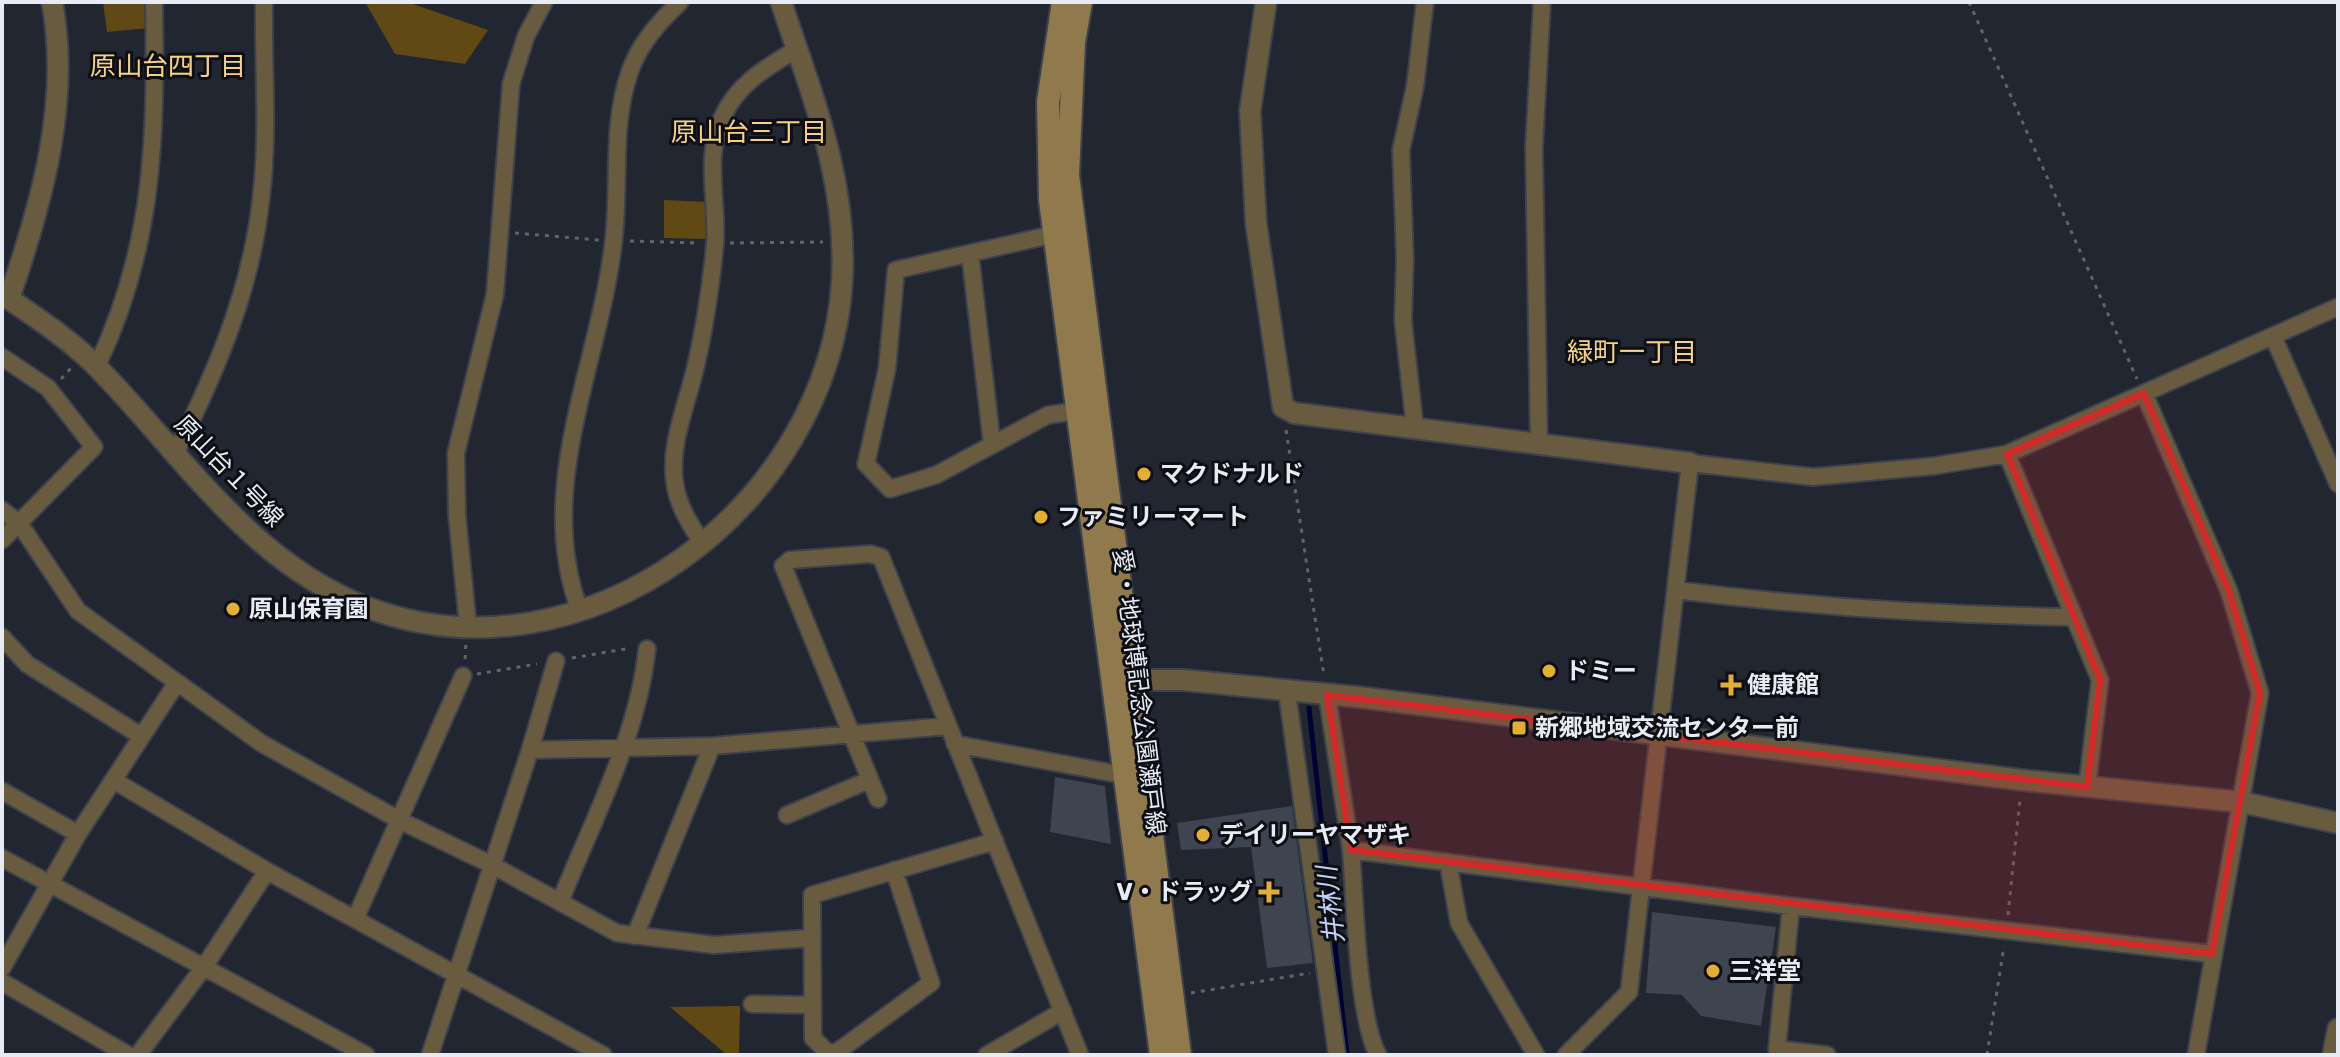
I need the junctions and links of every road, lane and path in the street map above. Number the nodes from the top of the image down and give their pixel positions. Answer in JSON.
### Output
{"nodes":[{"id":1,"x":52,"y":2,"type":"edge"},
{"id":2,"x":154,"y":2,"type":"edge"},
{"id":3,"x":264,"y":2,"type":"edge"},
{"id":4,"x":544,"y":2,"type":"edge"},
{"id":5,"x":680,"y":2,"type":"edge"},
{"id":6,"x":781,"y":2,"type":"edge"},
{"id":7,"x":1063,"y":2,"type":"edge"},
{"id":8,"x":1081,"y":2,"type":"edge"},
{"id":9,"x":1266,"y":2,"type":"edge"},
{"id":10,"x":1425,"y":2,"type":"edge"},
{"id":11,"x":1542,"y":2,"type":"edge"},
{"id":12,"x":1969,"y":2,"type":"edge"},
{"id":13,"x":797,"y":49,"type":"junction"},
{"id":14,"x":502,"y":232,"type":"junction"},
{"id":15,"x":1064,"y":232,"type":"junction"},
{"id":16,"x":614,"y":241,"type":"junction"},
{"id":17,"x":843,"y":242,"type":"junction"},
{"id":18,"x":715,"y":243,"type":"junction"},
{"id":19,"x":970,"y":253,"type":"junction"},
{"id":20,"x":6,"y":296,"type":"edge"},
{"id":21,"x":2338,"y":307,"type":"edge"},
{"id":22,"x":2273,"y":336,"type":"junction"},
{"id":23,"x":2,"y":357,"type":"edge"},
{"id":24,"x":97,"y":366,"type":"junction"},
{"id":25,"x":2144,"y":393,"type":"junction"},
{"id":26,"x":1283,"y":407,"type":"junction"},
{"id":27,"x":1077,"y":411,"type":"junction"},
{"id":28,"x":1415,"y":429,"type":"junction"},
{"id":29,"x":992,"y":444,"type":"junction"},
{"id":30,"x":1539,"y":446,"type":"junction"},
{"id":31,"x":175,"y":454,"type":"junction"},
{"id":32,"x":2007,"y":454,"type":"junction"},
{"id":33,"x":1690,"y":463,"type":"junction"},
{"id":34,"x":2338,"y":484,"type":"edge"},
{"id":35,"x":2,"y":510,"type":"edge"},
{"id":36,"x":19,"y":523,"type":"junction"},
{"id":37,"x":2,"y":540,"type":"edge"},
{"id":38,"x":703,"y":544,"type":"junction"},
{"id":39,"x":1676,"y":590,"type":"junction"},
{"id":40,"x":580,"y":611,"type":"junction"},
{"id":41,"x":2074,"y":617,"type":"junction"},
{"id":42,"x":468,"y":626,"type":"junction"},
{"id":43,"x":2,"y":637,"type":"edge"},
{"id":44,"x":647,"y":649,"type":"dead end"},
{"id":45,"x":556,"y":661,"type":"dead end"},
{"id":46,"x":463,"y":676,"type":"joint"},
{"id":47,"x":1122,"y":679,"type":"junction"},
{"id":48,"x":176,"y":684,"type":"junction"},
{"id":49,"x":1287,"y":692,"type":"junction"},
{"id":50,"x":1327,"y":695,"type":"junction"},
{"id":51,"x":948,"y":726,"type":"junction"},
{"id":52,"x":1660,"y":735,"type":"junction"},
{"id":53,"x":141,"y":736,"type":"junction"},
{"id":54,"x":851,"y":737,"type":"junction"},
{"id":55,"x":955,"y":744,"type":"junction"},
{"id":56,"x":712,"y":746,"type":"junction"},
{"id":57,"x":621,"y":748,"type":"junction"},
{"id":58,"x":530,"y":750,"type":"junction"},
{"id":59,"x":1134,"y":777,"type":"junction"},
{"id":60,"x":113,"y":780,"type":"junction"},
{"id":61,"x":869,"y":780,"type":"junction"},
{"id":62,"x":2022,"y":780,"type":"junction"},
{"id":63,"x":2087,"y":787,"type":"junction"},
{"id":64,"x":2,"y":791,"type":"edge"},
{"id":65,"x":878,"y":799,"type":"dead end"},
{"id":66,"x":2241,"y":802,"type":"junction"},
{"id":67,"x":787,"y":815,"type":"dead end"},
{"id":68,"x":401,"y":821,"type":"junction"},
{"id":69,"x":2338,"y":823,"type":"edge"},
{"id":70,"x":78,"y":834,"type":"junction"},
{"id":71,"x":995,"y":841,"type":"junction"},
{"id":72,"x":1351,"y":850,"type":"junction"},
{"id":73,"x":2,"y":858,"type":"edge"},
{"id":74,"x":1448,"y":862,"type":"junction"},
{"id":75,"x":490,"y":864,"type":"junction"},
{"id":76,"x":894,"y":870,"type":"junction"},
{"id":77,"x":267,"y":871,"type":"junction"},
{"id":78,"x":48,"y":884,"type":"junction"},
{"id":79,"x":1640,"y":889,"type":"junction"},
{"id":80,"x":560,"y":902,"type":"junction"},
{"id":81,"x":1791,"y":906,"type":"junction"},
{"id":82,"x":356,"y":917,"type":"junction"},
{"id":83,"x":2007,"y":931,"type":"junction"},
{"id":84,"x":635,"y":936,"type":"junction"},
{"id":85,"x":810,"y":938,"type":"junction"},
{"id":86,"x":2212,"y":954,"type":"junction"},
{"id":87,"x":204,"y":967,"type":"junction"},
{"id":88,"x":2,"y":968,"type":"edge"},
{"id":89,"x":1326,"y":971,"type":"junction"},
{"id":90,"x":456,"y":974,"type":"junction"},
{"id":91,"x":2,"y":982,"type":"edge"},
{"id":92,"x":1172,"y":997,"type":"junction"},
{"id":93,"x":752,"y":1004,"type":"dead end"},
{"id":94,"x":813,"y":1005,"type":"junction"},
{"id":95,"x":1063,"y":1011,"type":"junction"},
{"id":96,"x":2338,"y":1029,"type":"edge"},
{"id":97,"x":1774,"y":1052,"type":"edge"},
{"id":98,"x":128,"y":1055,"type":"edge"},
{"id":99,"x":138,"y":1055,"type":"edge"},
{"id":100,"x":366,"y":1055,"type":"edge"},
{"id":101,"x":430,"y":1055,"type":"edge"},
{"id":102,"x":603,"y":1055,"type":"edge"},
{"id":103,"x":987,"y":1055,"type":"edge"},
{"id":104,"x":1080,"y":1055,"type":"edge"},
{"id":105,"x":1161,"y":1055,"type":"edge"},
{"id":106,"x":1180,"y":1055,"type":"edge"},
{"id":107,"x":1337,"y":1055,"type":"edge"},
{"id":108,"x":1378,"y":1055,"type":"edge"},
{"id":109,"x":1536,"y":1055,"type":"edge"},
{"id":110,"x":1566,"y":1055,"type":"edge"},
{"id":111,"x":1827,"y":1055,"type":"edge"},
{"id":112,"x":1987,"y":1055,"type":"edge"},
{"id":113,"x":2196,"y":1055,"type":"edge"},
{"id":114,"x":2333,"y":1055,"type":"edge"}],
"edges":[{"from":1,"to":20,"type":"street"},
{"from":2,"to":24,"type":"street"},
{"from":3,"to":31,"type":"street"},
{"from":4,"to":14,"type":"street"},
{"from":5,"to":16,"type":"street"},
{"from":6,"to":13,"type":"street","name":"原山台１号線"},
{"from":7,"to":15,"type":"main road","name":"愛・地球博記念公園瀬戸線"},
{"from":8,"to":15,"type":"main road","name":"愛・地球博記念公園瀬戸線"},
{"from":9,"to":26,"type":"street"},
{"from":10,"to":28,"type":"street"},
{"from":11,"to":30,"type":"street"},
{"from":12,"to":25,"type":"path"},
{"from":13,"to":17,"type":"street","name":"原山台１号線"},
{"from":13,"to":18,"type":"street"},
{"from":14,"to":16,"type":"path"},
{"from":14,"to":42,"type":"street"},
{"from":15,"to":19,"type":"street"},
{"from":15,"to":27,"type":"main road","name":"愛・地球博記念公園瀬戸線"},
{"from":15,"to":47,"type":"main road","name":"愛・地球博記念公園瀬戸線"},
{"from":16,"to":18,"type":"path"},
{"from":16,"to":40,"type":"street"},
{"from":17,"to":18,"type":"path"},
{"from":17,"to":38,"type":"street","name":"原山台１号線"},
{"from":18,"to":38,"type":"street"},
{"from":19,"to":29,"type":"street"},
{"from":19,"to":29,"type":"street"},
{"from":20,"to":24,"type":"street","name":"原山台１号線"},
{"from":21,"to":22,"type":"street"},
{"from":22,"to":25,"type":"street"},
{"from":22,"to":34,"type":"street"},
{"from":23,"to":36,"type":"street"},
{"from":24,"to":31,"type":"street","name":"原山台１号線"},
{"from":25,"to":32,"type":"street"},
{"from":25,"to":66,"type":"street"},
{"from":26,"to":28,"type":"street"},
{"from":26,"to":50,"type":"path"},
{"from":27,"to":29,"type":"street"},
{"from":27,"to":47,"type":"main road","name":"愛・地球博記念公園瀬戸線"},
{"from":28,"to":30,"type":"street"},
{"from":30,"to":33,"type":"street"},
{"from":31,"to":42,"type":"street","name":"原山台１号線"},
{"from":32,"to":33,"type":"street"},
{"from":32,"to":41,"type":"street"},
{"from":33,"to":39,"type":"street"},
{"from":35,"to":36,"type":"street"},
{"from":36,"to":37,"type":"street"},
{"from":36,"to":48,"type":"street"},
{"from":38,"to":40,"type":"street","name":"原山台１号線"},
{"from":39,"to":41,"type":"street"},
{"from":39,"to":52,"type":"street"},
{"from":40,"to":42,"type":"street","name":"原山台１号線"},
{"from":41,"to":63,"type":"street"},
{"from":42,"to":46,"type":"path"},
{"from":43,"to":53,"type":"street"},
{"from":44,"to":57,"type":"street"},
{"from":45,"to":58,"type":"street"},
{"from":46,"to":68,"type":"street"},
{"from":47,"to":49,"type":"street"},
{"from":47,"to":59,"type":"main road","name":"愛・地球博記念公園瀬戸線"},
{"from":48,"to":53,"type":"street"},
{"from":48,"to":68,"type":"street"},
{"from":49,"to":50,"type":"street"},
{"from":49,"to":89,"type":"street"},
{"from":50,"to":52,"type":"street"},
{"from":50,"to":72,"type":"street"},
{"from":51,"to":54,"type":"street"},
{"from":51,"to":54,"type":"street"},
{"from":51,"to":55,"type":"street"},
{"from":52,"to":62,"type":"street"},
{"from":52,"to":79,"type":"street"},
{"from":53,"to":60,"type":"street"},
{"from":54,"to":56,"type":"street"},
{"from":54,"to":61,"type":"street"},
{"from":55,"to":59,"type":"street"},
{"from":55,"to":71,"type":"street"},
{"from":56,"to":57,"type":"street"},
{"from":56,"to":84,"type":"street"},
{"from":57,"to":58,"type":"street"},
{"from":57,"to":80,"type":"street"},
{"from":58,"to":75,"type":"street"},
{"from":59,"to":92,"type":"main road","name":"愛・地球博記念公園瀬戸線"},
{"from":59,"to":105,"type":"main road","name":"愛・地球博記念公園瀬戸線"},
{"from":60,"to":70,"type":"street"},
{"from":60,"to":77,"type":"street"},
{"from":61,"to":65,"type":"street"},
{"from":61,"to":67,"type":"street"},
{"from":62,"to":63,"type":"street"},
{"from":62,"to":83,"type":"path"},
{"from":63,"to":66,"type":"street"},
{"from":64,"to":70,"type":"street"},
{"from":66,"to":69,"type":"street"},
{"from":66,"to":86,"type":"street"},
{"from":68,"to":75,"type":"street"},
{"from":68,"to":82,"type":"street"},
{"from":70,"to":78,"type":"street"},
{"from":71,"to":76,"type":"street"},
{"from":71,"to":95,"type":"street"},
{"from":72,"to":74,"type":"street"},
{"from":72,"to":108,"type":"street"},
{"from":73,"to":78,"type":"street"},
{"from":74,"to":79,"type":"street"},
{"from":74,"to":109,"type":"street"},
{"from":75,"to":80,"type":"street"},
{"from":75,"to":90,"type":"street"},
{"from":76,"to":85,"type":"street"},
{"from":76,"to":94,"type":"street"},
{"from":77,"to":82,"type":"street"},
{"from":77,"to":87,"type":"street"},
{"from":78,"to":87,"type":"street"},
{"from":78,"to":88,"type":"street"},
{"from":79,"to":81,"type":"street"},
{"from":79,"to":110,"type":"street"},
{"from":80,"to":84,"type":"street"},
{"from":81,"to":83,"type":"street"},
{"from":81,"to":97,"type":"street"},
{"from":82,"to":90,"type":"street"},
{"from":83,"to":86,"type":"street"},
{"from":83,"to":112,"type":"path"},
{"from":84,"to":85,"type":"street"},
{"from":85,"to":94,"type":"street"},
{"from":86,"to":113,"type":"street"},
{"from":87,"to":99,"type":"street"},
{"from":87,"to":100,"type":"street"},
{"from":89,"to":92,"type":"path"},
{"from":89,"to":107,"type":"street"},
{"from":90,"to":101,"type":"street"},
{"from":90,"to":102,"type":"street"},
{"from":91,"to":98,"type":"street"},
{"from":92,"to":106,"type":"main road","name":"愛・地球博記念公園瀬戸線"},
{"from":93,"to":94,"type":"street"},
{"from":95,"to":103,"type":"street"},
{"from":95,"to":104,"type":"street"},
{"from":96,"to":114,"type":"street"},
{"from":97,"to":111,"type":"street"}]}
